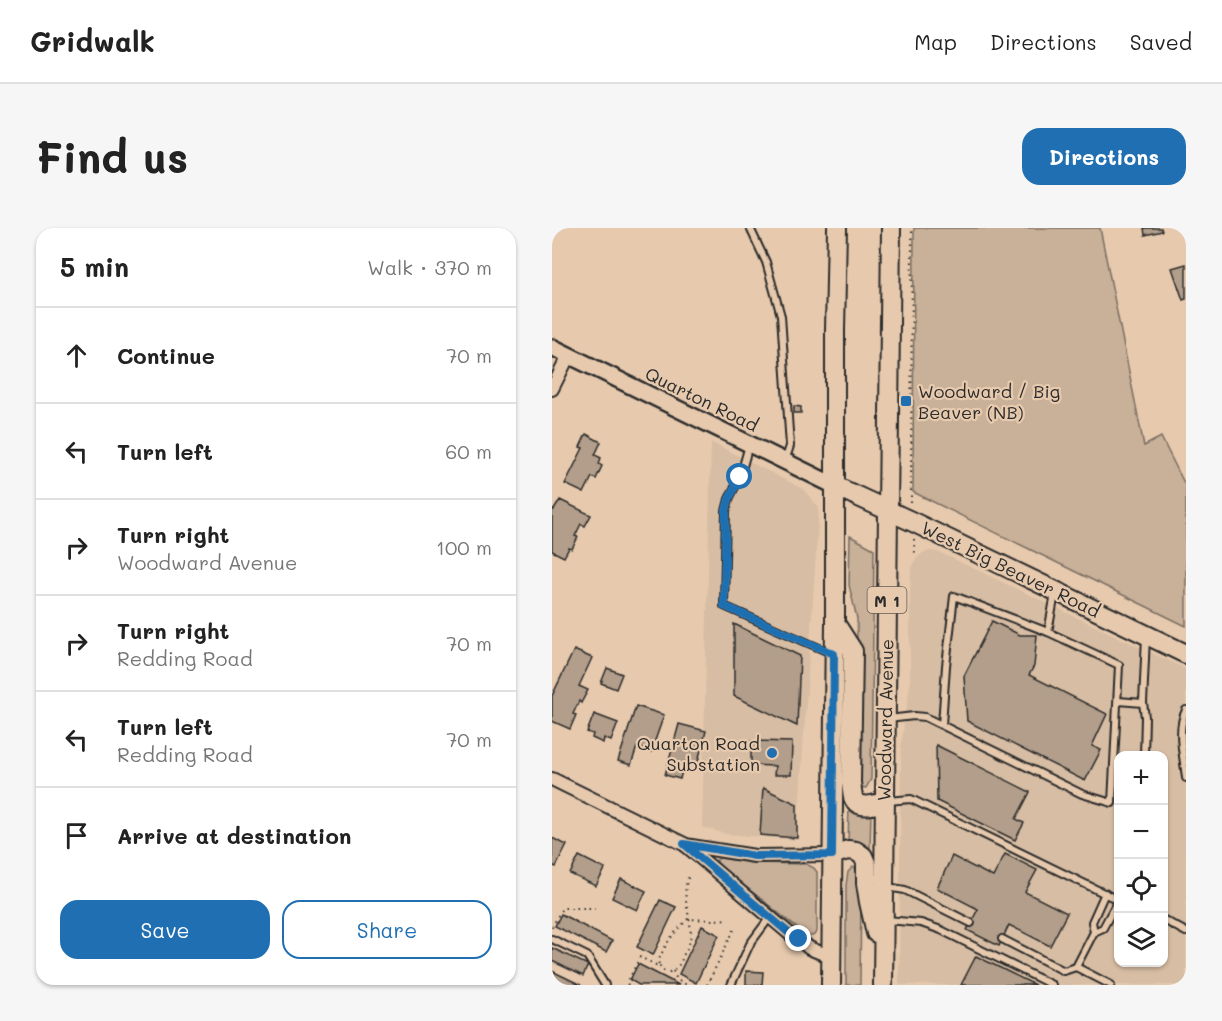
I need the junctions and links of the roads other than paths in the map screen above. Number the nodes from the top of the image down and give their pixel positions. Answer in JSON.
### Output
{"nodes":[{"id":1,"x":750,"y":228,"type":"edge"},
{"id":2,"x":837,"y":228,"type":"edge"},
{"id":3,"x":891,"y":228,"type":"edge"},
{"id":4,"x":552,"y":347,"type":"edge"},
{"id":5,"x":569,"y":355,"type":"junction"},
{"id":6,"x":552,"y":389,"type":"edge"},
{"id":7,"x":749,"y":444,"type":"junction"},
{"id":8,"x":785,"y":462,"type":"junction"},
{"id":9,"x":835,"y":486,"type":"junction"},
{"id":10,"x":889,"y":511,"type":"junction"},
{"id":11,"x":1056,"y":591,"type":"junction"},
{"id":12,"x":835,"y":623,"type":"junction"},
{"id":13,"x":1048,"y":632,"type":"junction"},
{"id":14,"x":1147,"y":635,"type":"junction"},
{"id":15,"x":834,"y":654,"type":"junction"},
{"id":16,"x":1186,"y":654,"type":"edge"},
{"id":17,"x":853,"y":661,"type":"junction"},
{"id":18,"x":1118,"y":700,"type":"junction"},
{"id":19,"x":1143,"y":703,"type":"junction"},
{"id":20,"x":1186,"y":710,"type":"edge"},
{"id":21,"x":885,"y":719,"type":"junction"},
{"id":22,"x":942,"y":725,"type":"junction"},
{"id":23,"x":1184,"y":730,"type":"edge"},
{"id":24,"x":1144,"y":751,"type":"edge"},
{"id":25,"x":1186,"y":778,"type":"edge"},
{"id":26,"x":552,"y":779,"type":"edge"},
{"id":27,"x":884,"y":801,"type":"junction"},
{"id":28,"x":684,"y":844,"type":"junction"},
{"id":29,"x":832,"y":855,"type":"junction"},
{"id":30,"x":883,"y":887,"type":"junction"},
{"id":31,"x":1105,"y":893,"type":"junction"},
{"id":32,"x":1114,"y":898,"type":"edge"},
{"id":33,"x":1114,"y":908,"type":"edge"},
{"id":34,"x":770,"y":917,"type":"junction"},
{"id":35,"x":883,"y":920,"type":"junction"},
{"id":36,"x":1168,"y":922,"type":"edge"},
{"id":37,"x":971,"y":923,"type":"dead end"},
{"id":38,"x":1094,"y":932,"type":"junction"},
{"id":39,"x":1186,"y":932,"type":"edge"},
{"id":40,"x":552,"y":939,"type":"edge"},
{"id":41,"x":1002,"y":939,"type":"dead end"},
{"id":42,"x":831,"y":957,"type":"junction"},
{"id":43,"x":883,"y":961,"type":"junction"},
{"id":44,"x":1076,"y":967,"type":"junction"},
{"id":45,"x":605,"y":985,"type":"edge"},
{"id":46,"x":731,"y":985,"type":"edge"},
{"id":47,"x":831,"y":985,"type":"edge"},
{"id":48,"x":883,"y":985,"type":"edge"},
{"id":49,"x":1052,"y":985,"type":"edge"},
{"id":50,"x":1111,"y":985,"type":"edge"}],
"edges":[{"from":1,"to":8,"type":"lane"},
{"from":2,"to":9,"type":"main road"},
{"from":3,"to":10,"type":"main road","name":"Woodward Avenue","number":"M 1"},
{"from":4,"to":5,"type":"street","name":"Quarton Road"},
{"from":5,"to":6,"type":"street"},
{"from":5,"to":7,"type":"street","name":"Quarton Road"},
{"from":7,"to":8,"type":"street","name":"Quarton Road"},
{"from":7,"to":15,"type":"lane"},
{"from":8,"to":9,"type":"street","name":"Quarton Road"},
{"from":9,"to":10,"type":"main road","name":"West Big Beaver Road"},
{"from":9,"to":12,"type":"main road"},
{"from":10,"to":11,"type":"main road","name":"West Big Beaver Road"},
{"from":10,"to":21,"type":"main road","name":"Woodward Avenue","number":"M 1"},
{"from":11,"to":13,"type":"lane"},
{"from":11,"to":14,"type":"main road","name":"West Big Beaver Road"},
{"from":12,"to":15,"type":"main road"},
{"from":12,"to":17,"type":"main road"},
{"from":13,"to":18,"type":"lane"},
{"from":13,"to":22,"type":"lane"},
{"from":14,"to":16,"type":"main road","name":"West Big Beaver Road"},
{"from":14,"to":19,"type":"lane"},
{"from":15,"to":17,"type":"lane"},
{"from":15,"to":29,"type":"main road"},
{"from":17,"to":27,"type":"main road"},
{"from":18,"to":19,"type":"lane"},
{"from":18,"to":22,"type":"lane"},
{"from":19,"to":24,"type":"lane"},
{"from":20,"to":23,"type":"lane"},
{"from":21,"to":22,"type":"lane"},
{"from":21,"to":27,"type":"main road","name":"Woodward Avenue","number":"M 1"},
{"from":23,"to":25,"type":"lane"},
{"from":26,"to":28,"type":"street"},
{"from":27,"to":30,"type":"main road","name":"Woodward Avenue","number":"M 1"},
{"from":27,"to":31,"type":"lane"},
{"from":28,"to":29,"type":"street"},
{"from":28,"to":34,"type":"street"},
{"from":29,"to":42,"type":"main road"},
{"from":29,"to":43,"type":"main road"},
{"from":30,"to":35,"type":"main road","name":"Woodward Avenue","number":"M 1"},
{"from":30,"to":37,"type":"lane"},
{"from":31,"to":32,"type":"lane"},
{"from":31,"to":38,"type":"lane"},
{"from":33,"to":38,"type":"lane"},
{"from":34,"to":42,"type":"street"},
{"from":34,"to":46,"type":"lane"},
{"from":35,"to":43,"type":"main road","name":"Woodward Avenue","number":"M 1"},
{"from":35,"to":49,"type":"lane"},
{"from":36,"to":39,"type":"lane"},
{"from":38,"to":44,"type":"lane"},
{"from":40,"to":45,"type":"lane"},
{"from":41,"to":44,"type":"lane"},
{"from":42,"to":47,"type":"main road"},
{"from":43,"to":48,"type":"main road","number":"M 1"},
{"from":44,"to":50,"type":"lane"}]}
